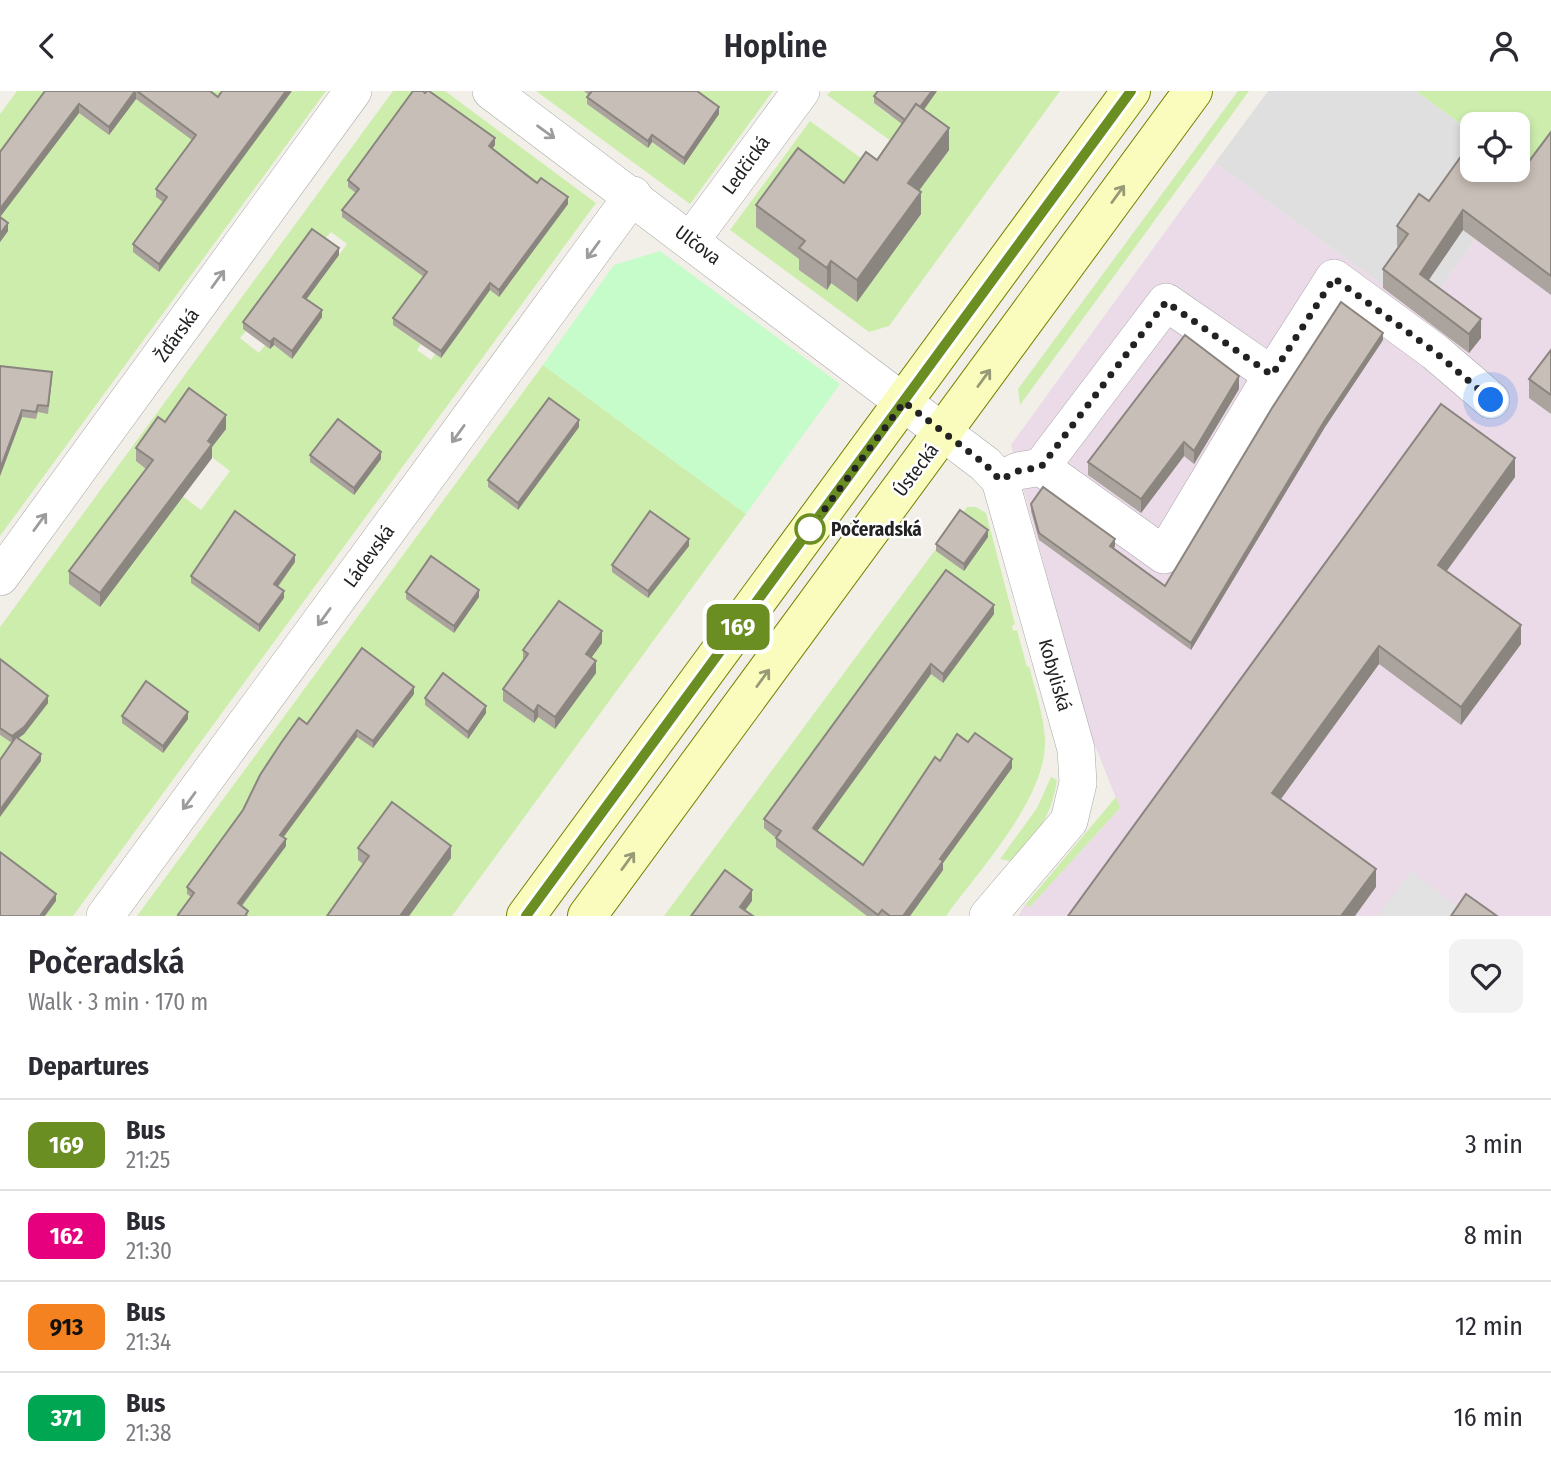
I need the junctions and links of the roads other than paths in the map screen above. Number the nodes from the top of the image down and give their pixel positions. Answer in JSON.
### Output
{"nodes":[{"id":1,"x":353,"y":91,"type":"edge"},
{"id":2,"x":491,"y":91,"type":"edge"},
{"id":3,"x":801,"y":91,"type":"edge"},
{"id":4,"x":1131,"y":91,"type":"edge"},
{"id":5,"x":1193,"y":91,"type":"edge"},
{"id":6,"x":633,"y":195,"type":"junction"},
{"id":7,"x":691,"y":240,"type":"junction"},
{"id":8,"x":1272,"y":375,"type":"junction"},
{"id":9,"x":1491,"y":400,"type":"dead end"},
{"id":10,"x":904,"y":402,"type":"junction"},
{"id":11,"x":944,"y":433,"type":"junction"},
{"id":12,"x":1041,"y":467,"type":"junction"},
{"id":13,"x":1000,"y":480,"type":"junction"},
{"id":14,"x":0,"y":577,"type":"edge"},
{"id":15,"x":105,"y":916,"type":"edge"},
{"id":16,"x":526,"y":916,"type":"edge"},
{"id":17,"x":587,"y":916,"type":"edge"},
{"id":18,"x":988,"y":916,"type":"edge"}],
"edges":[{"from":14,"to":1,"type":"street","name":"Žďárská","one_way":true},
{"from":2,"to":6,"type":"street","name":"Ulčova","one_way":true},
{"from":3,"to":7,"type":"street","name":"Ledčická"},
{"from":4,"to":10,"type":"main road"},
{"from":11,"to":5,"type":"main road","name":"Ústecká","one_way":true},
{"from":6,"to":7,"type":"street","name":"Ulčova"},
{"from":6,"to":15,"type":"street","name":"Ládevská","one_way":true},
{"from":7,"to":10,"type":"street","name":"Ulčova"},
{"from":8,"to":9,"type":"street"},
{"from":8,"to":12,"type":"street"},
{"from":8,"to":12,"type":"street"},
{"from":10,"to":11,"type":"street","name":"Ulčova"},
{"from":10,"to":16,"type":"main road"},
{"from":11,"to":13,"type":"street"},
{"from":17,"to":11,"type":"main road","name":"Ústecká","one_way":true},
{"from":12,"to":13,"type":"street"},
{"from":13,"to":18,"type":"street","name":"Kobyliská"}]}
